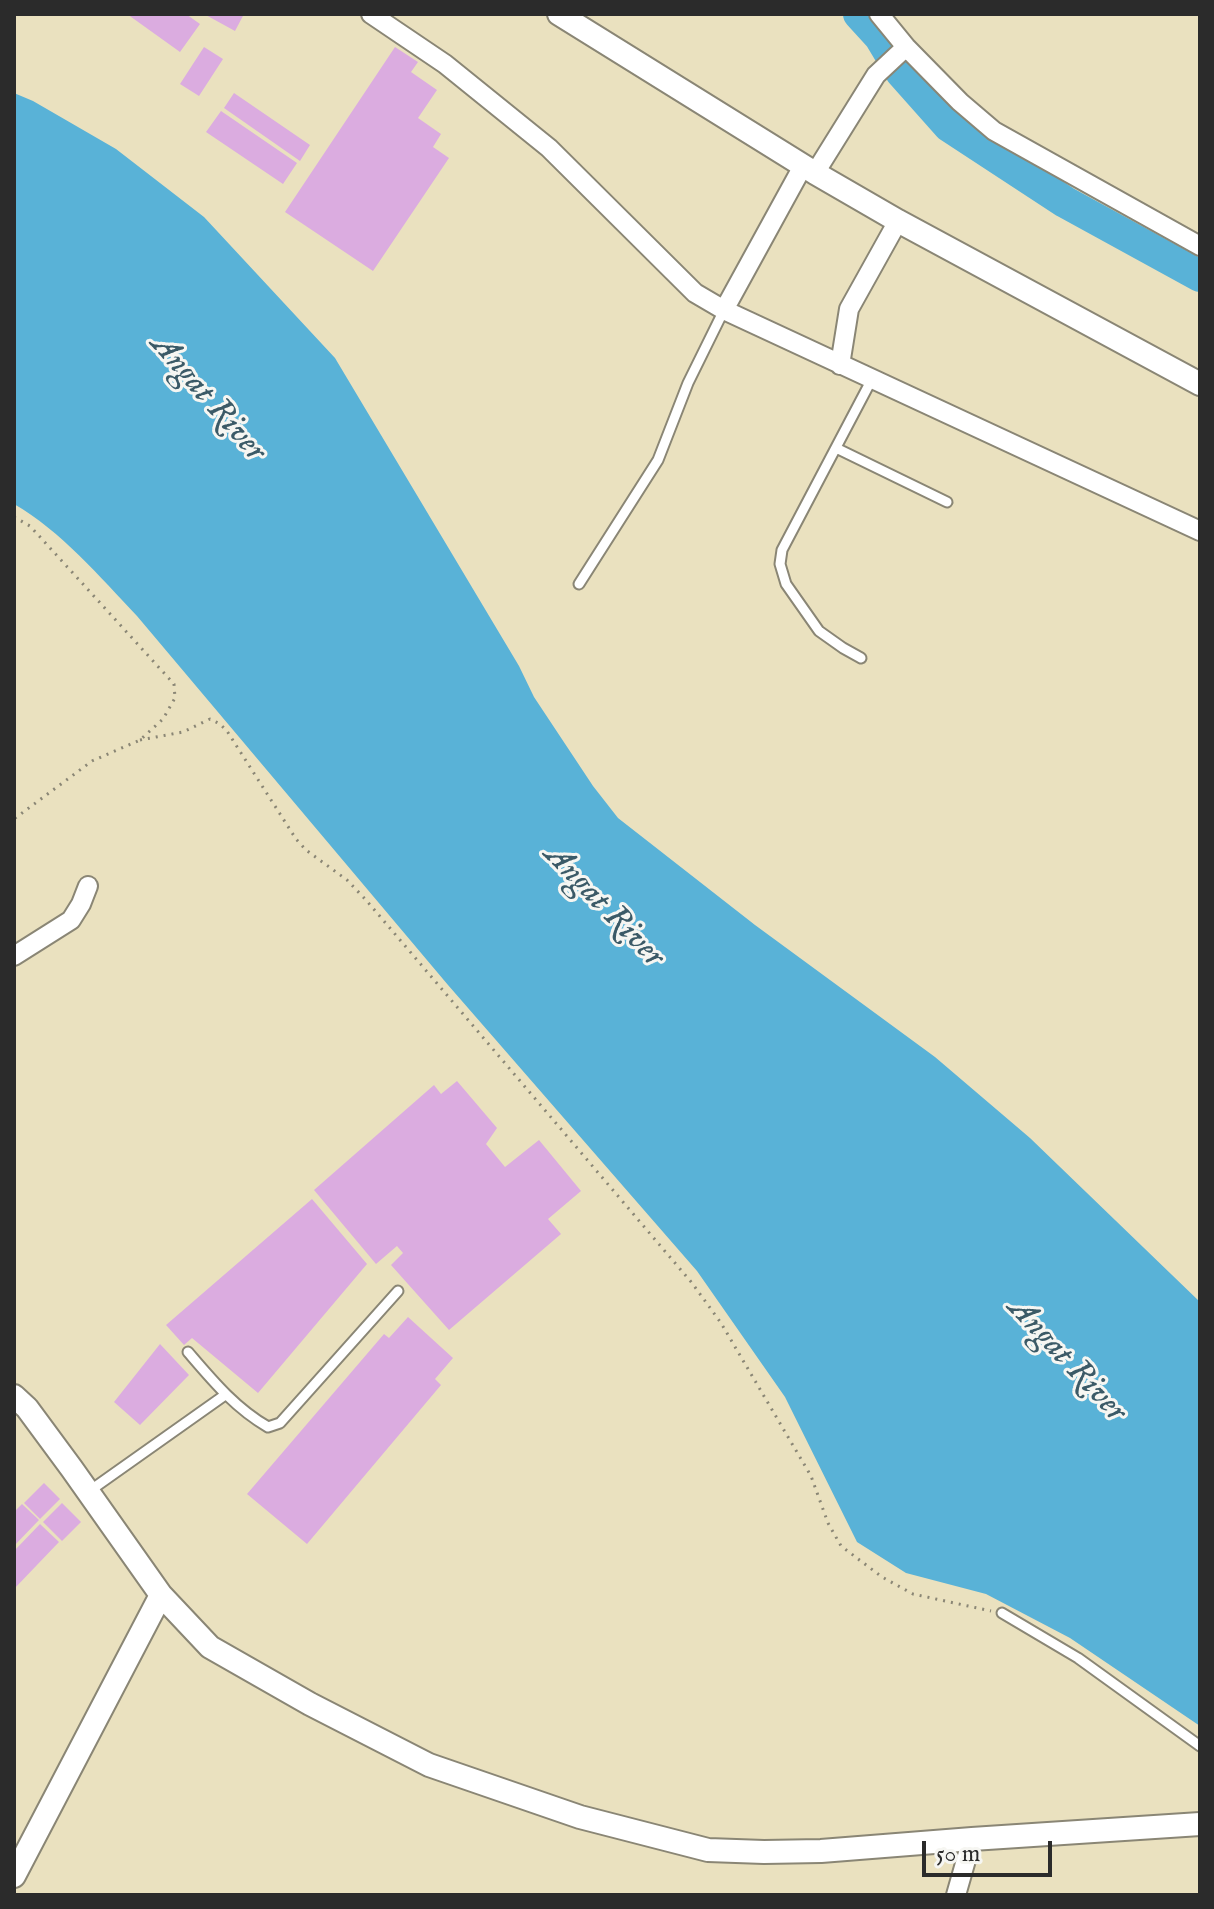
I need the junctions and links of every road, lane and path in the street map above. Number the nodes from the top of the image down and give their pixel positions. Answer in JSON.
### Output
{"nodes":[{"id":1,"x":371,"y":14,"type":"edge"},
{"id":2,"x":559,"y":14,"type":"edge"},
{"id":3,"x":879,"y":14,"type":"edge"},
{"id":4,"x":902,"y":50,"type":"junction"},
{"id":5,"x":809,"y":169,"type":"junction"},
{"id":6,"x":898,"y":221,"type":"junction"},
{"id":7,"x":1200,"y":246,"type":"edge"},
{"id":8,"x":724,"y":310,"type":"junction"},
{"id":9,"x":840,"y":365,"type":"junction"},
{"id":10,"x":872,"y":379,"type":"junction"},
{"id":11,"x":1200,"y":384,"type":"edge"},
{"id":12,"x":836,"y":448,"type":"junction"},
{"id":13,"x":947,"y":502,"type":"dead end"},
{"id":14,"x":14,"y":517,"type":"edge"},
{"id":15,"x":1200,"y":531,"type":"edge"},
{"id":16,"x":579,"y":584,"type":"dead end"},
{"id":17,"x":861,"y":658,"type":"dead end"},
{"id":18,"x":140,"y":740,"type":"junction"},
{"id":19,"x":14,"y":819,"type":"edge"},
{"id":20,"x":88,"y":886,"type":"dead end"},
{"id":21,"x":14,"y":956,"type":"edge"},
{"id":22,"x":398,"y":1291,"type":"dead end"},
{"id":23,"x":188,"y":1352,"type":"dead end"},
{"id":24,"x":225,"y":1395,"type":"junction"},
{"id":25,"x":14,"y":1396,"type":"edge"},
{"id":26,"x":88,"y":1492,"type":"junction"},
{"id":27,"x":161,"y":1595,"type":"junction"},
{"id":28,"x":1002,"y":1613,"type":"joint"},
{"id":29,"x":1200,"y":1746,"type":"edge"},
{"id":30,"x":1200,"y":1824,"type":"edge"},
{"id":31,"x":972,"y":1839,"type":"junction"},
{"id":32,"x":14,"y":1876,"type":"edge"},
{"id":33,"x":956,"y":1895,"type":"edge"}],
"edges":[{"from":1,"to":8,"type":"street"},
{"from":2,"to":5,"type":"street"},
{"from":3,"to":4,"type":"street"},
{"from":4,"to":5,"type":"street"},
{"from":4,"to":7,"type":"street"},
{"from":5,"to":6,"type":"street"},
{"from":5,"to":8,"type":"street"},
{"from":6,"to":9,"type":"street"},
{"from":6,"to":11,"type":"street"},
{"from":8,"to":9,"type":"street"},
{"from":8,"to":16,"type":"lane"},
{"from":9,"to":10,"type":"street"},
{"from":10,"to":12,"type":"lane"},
{"from":10,"to":15,"type":"street"},
{"from":12,"to":13,"type":"lane"},
{"from":12,"to":17,"type":"lane"},
{"from":14,"to":18,"type":"path"},
{"from":18,"to":19,"type":"path"},
{"from":18,"to":28,"type":"path"},
{"from":20,"to":21,"type":"street"},
{"from":22,"to":24,"type":"lane"},
{"from":23,"to":24,"type":"lane"},
{"from":24,"to":26,"type":"lane"},
{"from":25,"to":26,"type":"street"},
{"from":26,"to":27,"type":"street"},
{"from":27,"to":31,"type":"street"},
{"from":27,"to":32,"type":"street"},
{"from":28,"to":29,"type":"lane"},
{"from":30,"to":31,"type":"street"},
{"from":31,"to":33,"type":"street"}]}
